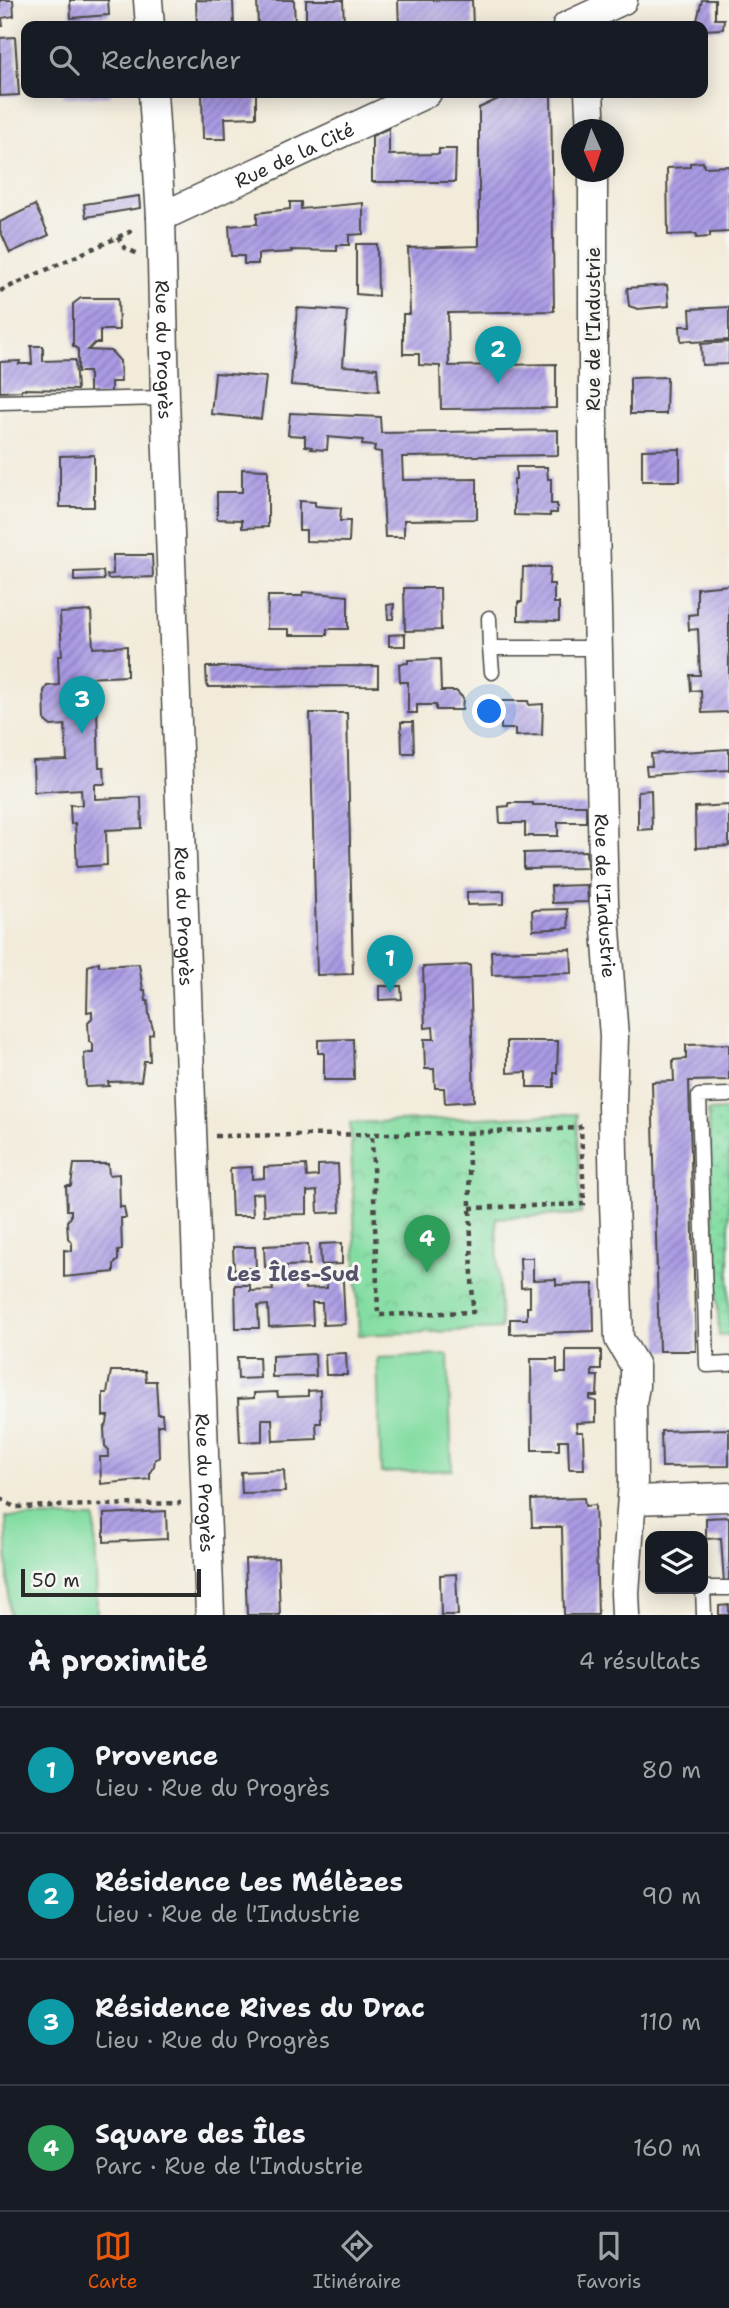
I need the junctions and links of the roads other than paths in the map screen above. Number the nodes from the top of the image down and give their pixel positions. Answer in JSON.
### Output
{"nodes":[{"id":1,"x":148,"y":0,"type":"edge"},
{"id":2,"x":622,"y":0,"type":"edge"},
{"id":3,"x":582,"y":17,"type":"edge"},
{"id":4,"x":150,"y":21,"type":"edge"},
{"id":5,"x":153,"y":98,"type":"edge"},
{"id":6,"x":416,"y":98,"type":"edge"},
{"id":7,"x":589,"y":98,"type":"edge"},
{"id":8,"x":590,"y":119,"type":"edge"},
{"id":9,"x":593,"y":182,"type":"edge"},
{"id":10,"x":162,"y":217,"type":"junction"},
{"id":11,"x":165,"y":398,"type":"junction"},
{"id":12,"x":0,"y":402,"type":"edge"},
{"id":13,"x":489,"y":618,"type":"dead end"},
{"id":14,"x":490,"y":648,"type":"junction"},
{"id":15,"x":598,"y":648,"type":"junction"},
{"id":16,"x":492,"y":672,"type":"dead end"},
{"id":17,"x":729,"y":1095,"type":"edge"},
{"id":18,"x":729,"y":1364,"type":"edge"},
{"id":19,"x":729,"y":1497,"type":"edge"},
{"id":20,"x":632,"y":1500,"type":"junction"},
{"id":21,"x":729,"y":1588,"type":"edge"},
{"id":22,"x":210,"y":1615,"type":"edge"},
{"id":23,"x":626,"y":1615,"type":"edge"},
{"id":24,"x":704,"y":1615,"type":"edge"}],
"edges":[{"from":1,"to":4,"type":"street"},
{"from":2,"to":3,"type":"street"},
{"from":5,"to":10,"type":"street","name":"Rue du Progrès"},
{"from":6,"to":10,"type":"street","name":"Rue de la Cité"},
{"from":7,"to":8,"type":"street"},
{"from":9,"to":15,"type":"street","name":"Rue de l'Industrie"},
{"from":10,"to":11,"type":"street","name":"Rue du Progrès"},
{"from":11,"to":12,"type":"lane"},
{"from":11,"to":22,"type":"street","name":"Rue du Progrès"},
{"from":13,"to":14,"type":"lane"},
{"from":14,"to":15,"type":"lane"},
{"from":14,"to":16,"type":"lane"},
{"from":15,"to":20,"type":"street","name":"Rue de l'Industrie"},
{"from":17,"to":18,"type":"lane"},
{"from":19,"to":20,"type":"street"},
{"from":20,"to":23,"type":"street","name":"Rue de l'Industrie"},
{"from":21,"to":24,"type":"lane"}]}
